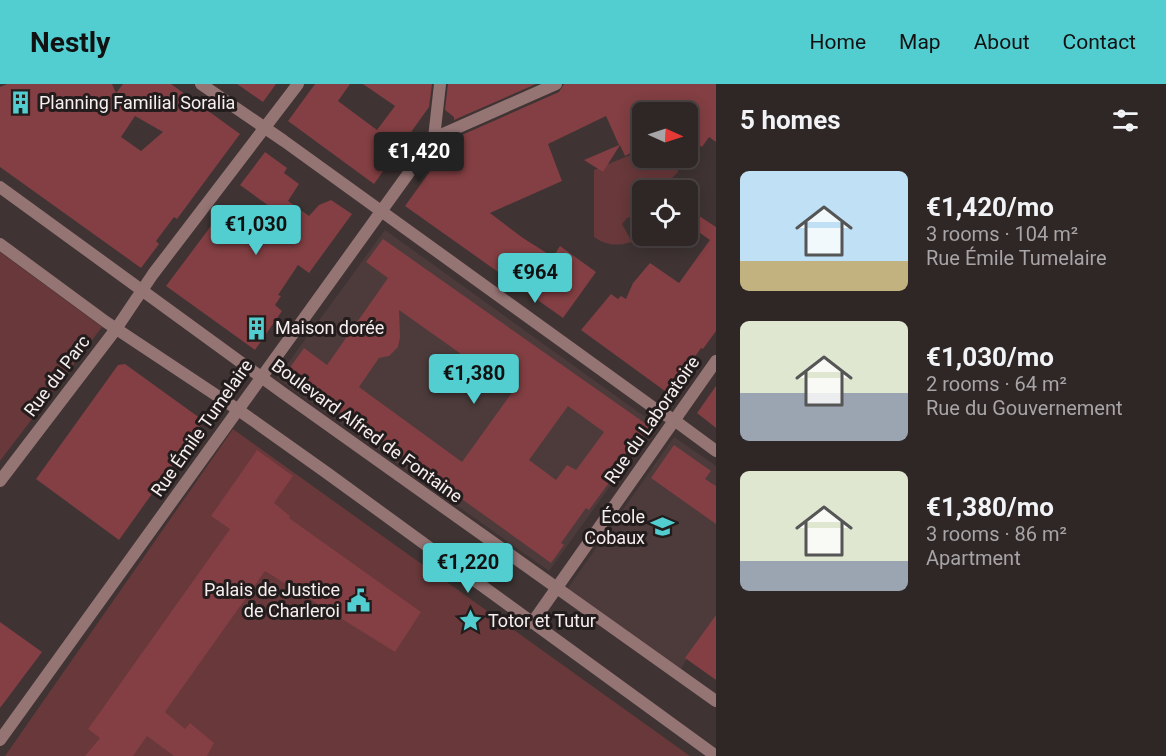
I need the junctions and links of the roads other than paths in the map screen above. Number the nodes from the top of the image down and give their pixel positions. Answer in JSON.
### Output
{"nodes":[{"id":1,"x":201,"y":84,"type":"edge"},
{"id":2,"x":298,"y":84,"type":"edge"},
{"id":3,"x":440,"y":84,"type":"edge"},
{"id":4,"x":556,"y":84,"type":"edge"},
{"id":5,"x":263,"y":129,"type":"junction"},
{"id":6,"x":434,"y":138,"type":"junction"},
{"id":7,"x":0,"y":187,"type":"edge"},
{"id":8,"x":380,"y":211,"type":"junction"},
{"id":9,"x":0,"y":244,"type":"edge"},
{"id":10,"x":143,"y":292,"type":"junction"},
{"id":11,"x":116,"y":328,"type":"junction"},
{"id":12,"x":716,"y":361,"type":"edge"},
{"id":13,"x":261,"y":377,"type":"junction"},
{"id":14,"x":237,"y":409,"type":"junction"},
{"id":15,"x":674,"y":420,"type":"junction"},
{"id":16,"x":716,"y":450,"type":"edge"},
{"id":17,"x":0,"y":481,"type":"edge"},
{"id":18,"x":556,"y":588,"type":"junction"},
{"id":19,"x":532,"y":623,"type":"junction"},
{"id":20,"x":716,"y":701,"type":"edge"},
{"id":21,"x":0,"y":740,"type":"edge"},
{"id":22,"x":716,"y":756,"type":"edge"}],
"edges":[{"from":1,"to":5,"type":"street"},
{"from":2,"to":5,"type":"street","name":"Rue du Parc"},
{"from":3,"to":6,"type":"street"},
{"from":4,"to":6,"type":"street"},
{"from":5,"to":8,"type":"street"},
{"from":5,"to":10,"type":"street","name":"Rue du Parc"},
{"from":6,"to":8,"type":"street","name":"Rue Émile Tumelaire"},
{"from":7,"to":10,"type":"street","name":"Boulevard Alfred de Fontaine"},
{"from":8,"to":13,"type":"street","name":"Rue Émile Tumelaire"},
{"from":8,"to":15,"type":"street"},
{"from":9,"to":11,"type":"street"},
{"from":10,"to":11,"type":"street","name":"Rue du Parc"},
{"from":10,"to":13,"type":"street","name":"Boulevard Alfred de Fontaine"},
{"from":11,"to":14,"type":"street"},
{"from":11,"to":17,"type":"street","name":"Rue du Parc"},
{"from":12,"to":15,"type":"street","name":"Rue du Laboratoire"},
{"from":13,"to":14,"type":"street","name":"Rue Émile Tumelaire"},
{"from":13,"to":18,"type":"street","name":"Boulevard Alfred de Fontaine"},
{"from":14,"to":19,"type":"street"},
{"from":14,"to":21,"type":"street","name":"Rue Émile Tumelaire"},
{"from":15,"to":16,"type":"street"},
{"from":15,"to":18,"type":"street","name":"Rue du Laboratoire"},
{"from":18,"to":19,"type":"street","name":"Rue du Laboratoire"},
{"from":18,"to":20,"type":"street","name":"Boulevard Alfred de Fontaine"},
{"from":19,"to":22,"type":"street"}]}
